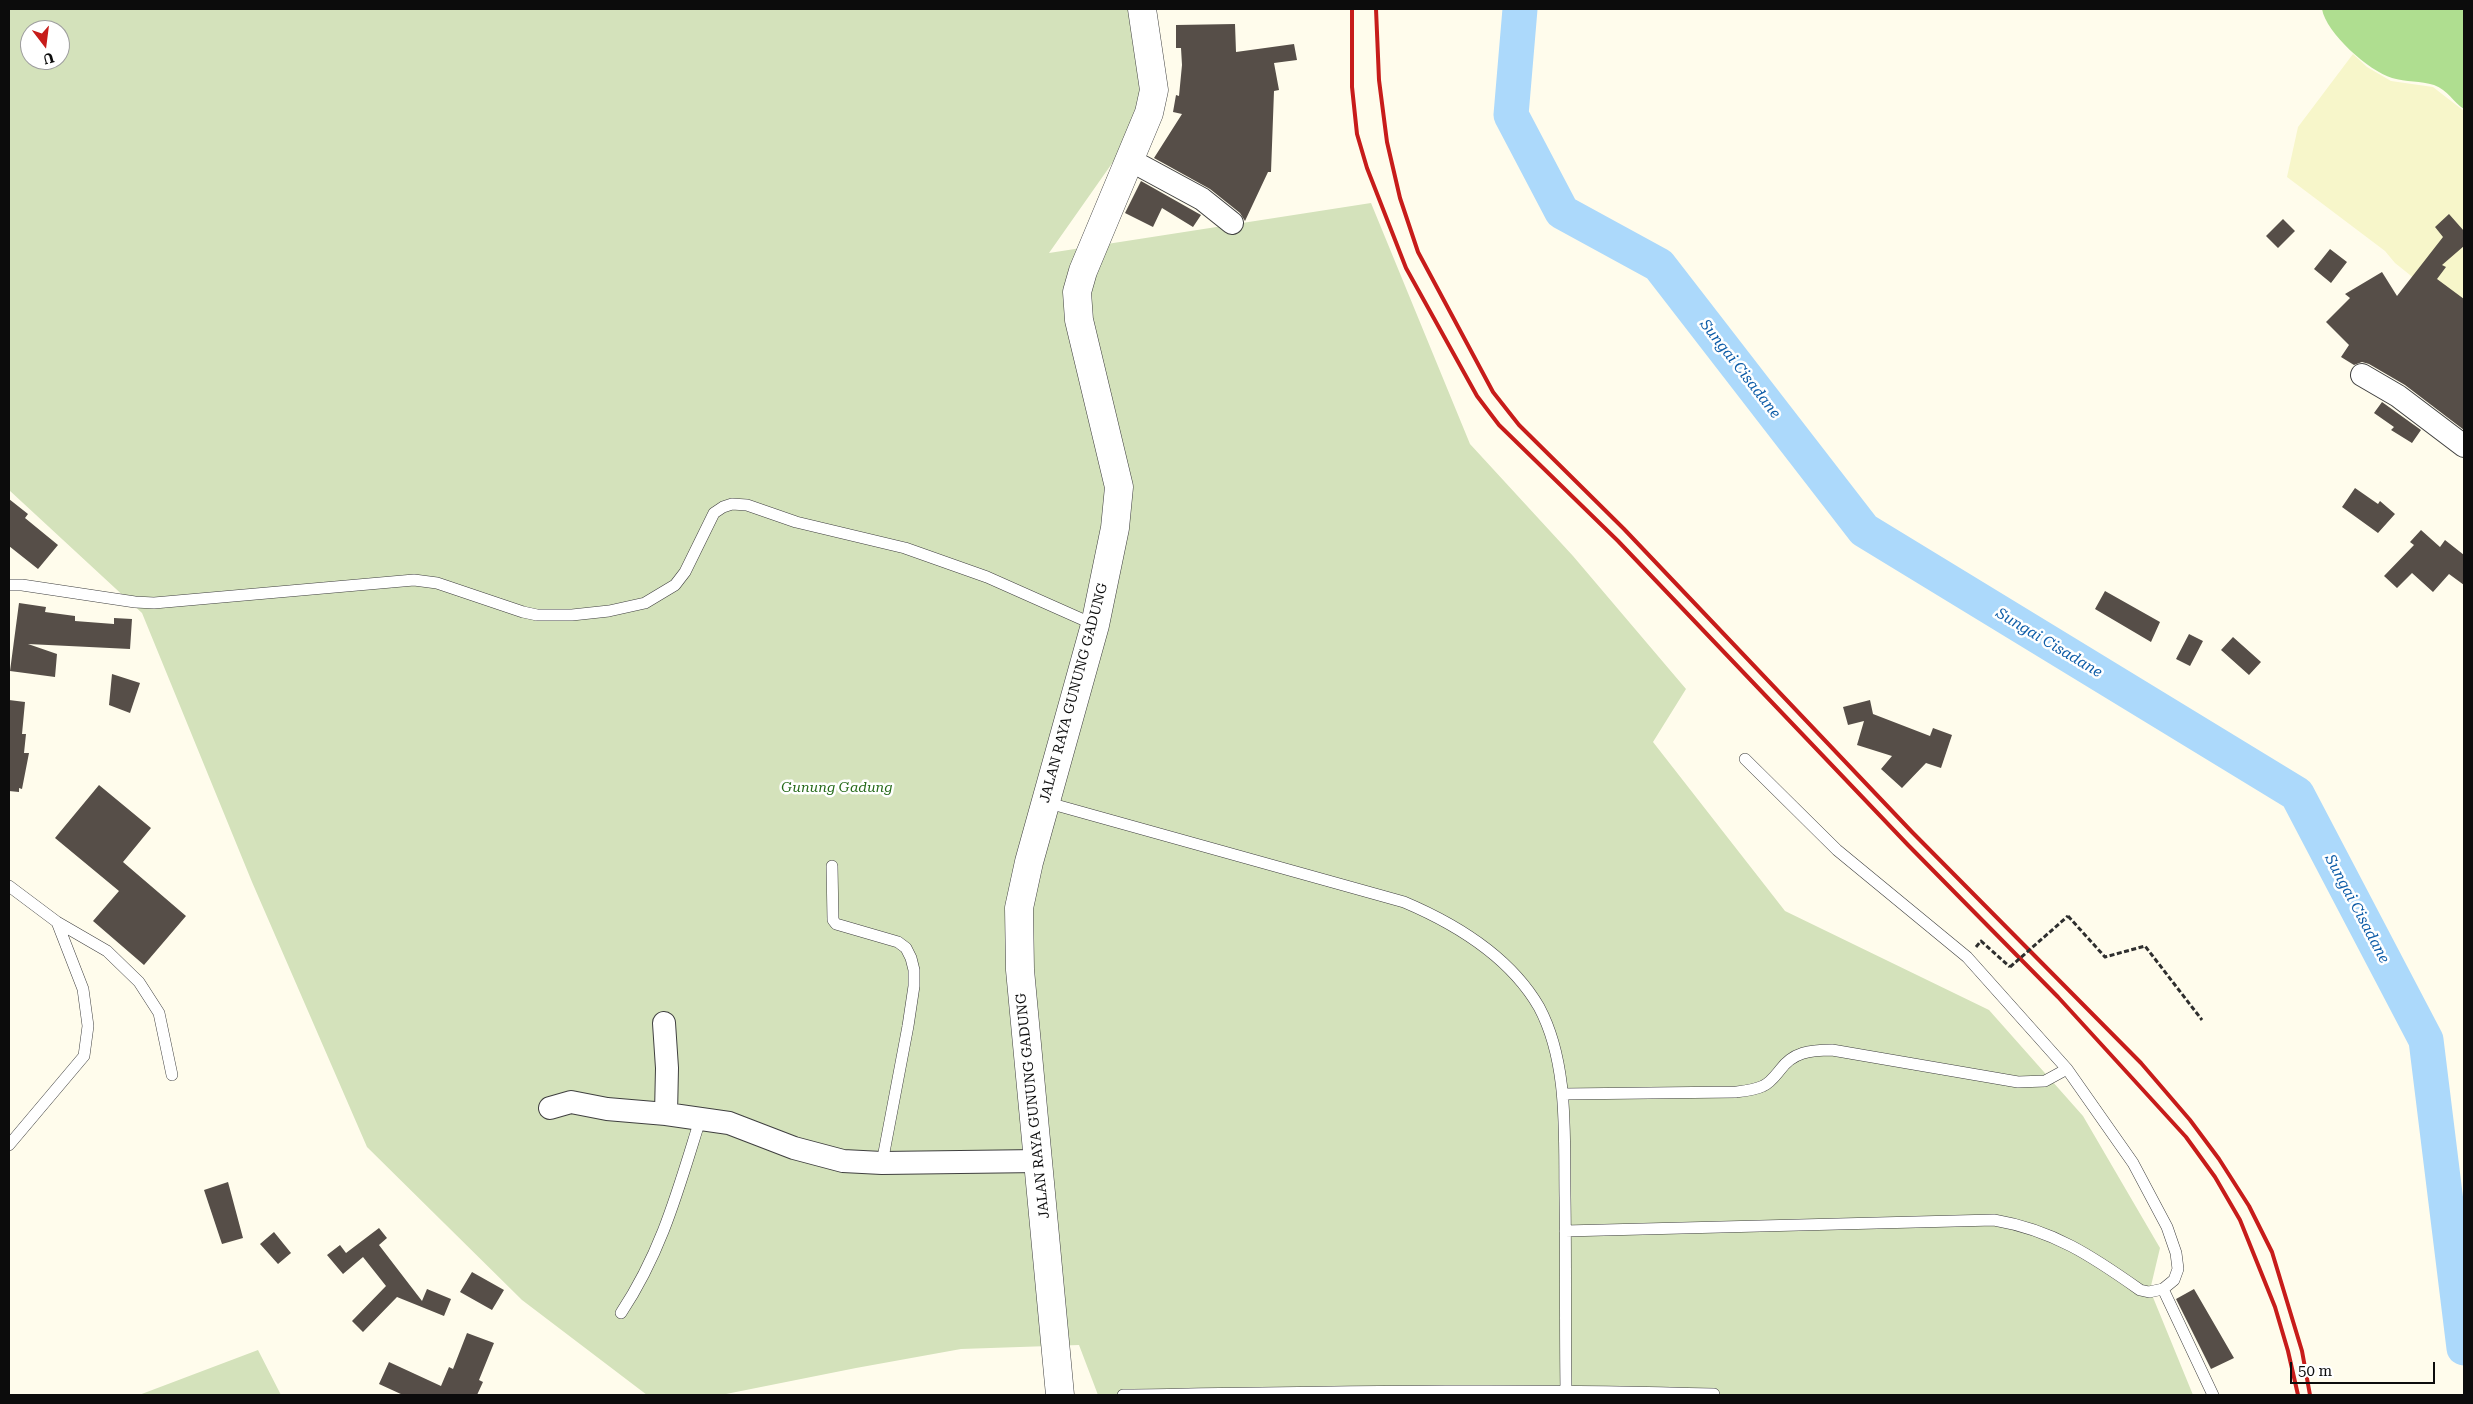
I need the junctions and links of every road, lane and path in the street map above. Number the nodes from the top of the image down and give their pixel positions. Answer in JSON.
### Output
{"nodes":[{"id":1,"x":1142,"y":9,"type":"edge"},
{"id":2,"x":1130,"y":160,"type":"junction"},
{"id":3,"x":1232,"y":223,"type":"dead end"},
{"id":4,"x":2362,"y":375,"type":"dead end"},
{"id":5,"x":2464,"y":446,"type":"edge"},
{"id":6,"x":9,"y":585,"type":"edge"},
{"id":7,"x":1095,"y":625,"type":"junction"},
{"id":8,"x":1746,"y":759,"type":"dead end"},
{"id":9,"x":1045,"y":802,"type":"junction"},
{"id":10,"x":832,"y":866,"type":"dead end"},
{"id":11,"x":9,"y":886,"type":"edge"},
{"id":12,"x":57,"y":922,"type":"junction"},
{"id":13,"x":1967,"y":957,"type":"junction"},
{"id":14,"x":2202,"y":1020,"type":"dead end"},
{"id":15,"x":664,"y":1023,"type":"dead end"},
{"id":16,"x":2067,"y":1070,"type":"junction"},
{"id":17,"x":172,"y":1075,"type":"dead end"},
{"id":18,"x":1563,"y":1094,"type":"junction"},
{"id":19,"x":550,"y":1108,"type":"dead end"},
{"id":20,"x":666,"y":1114,"type":"junction"},
{"id":21,"x":700,"y":1120,"type":"junction"},
{"id":22,"x":9,"y":1145,"type":"edge"},
{"id":23,"x":1039,"y":1161,"type":"junction"},
{"id":24,"x":882,"y":1163,"type":"junction"},
{"id":25,"x":1565,"y":1231,"type":"junction"},
{"id":26,"x":2163,"y":1289,"type":"junction"},
{"id":27,"x":621,"y":1313,"type":"dead end"},
{"id":28,"x":1566,"y":1390,"type":"junction"},
{"id":29,"x":1421,"y":1392,"type":"edge"},
{"id":30,"x":1714,"y":1394,"type":"edge"},
{"id":31,"x":1060,"y":1395,"type":"edge"},
{"id":32,"x":1122,"y":1395,"type":"edge"},
{"id":33,"x":2213,"y":1395,"type":"edge"}],
"edges":[{"from":1,"to":2,"type":"street","name":"JALAN RAYA GUNUNG GADUNG"},
{"from":2,"to":3,"type":"street"},
{"from":2,"to":7,"type":"street","name":"JALAN RAYA GUNUNG GADUNG"},
{"from":4,"to":5,"type":"street"},
{"from":6,"to":7,"type":"lane"},
{"from":7,"to":9,"type":"street","name":"JALAN RAYA GUNUNG GADUNG"},
{"from":8,"to":13,"type":"lane"},
{"from":9,"to":18,"type":"lane"},
{"from":9,"to":23,"type":"street","name":"JALAN RAYA GUNUNG GADUNG"},
{"from":10,"to":24,"type":"lane"},
{"from":11,"to":12,"type":"lane"},
{"from":12,"to":17,"type":"lane"},
{"from":12,"to":22,"type":"lane"},
{"from":13,"to":14,"type":"path","bridge":true},
{"from":13,"to":16,"type":"lane"},
{"from":15,"to":20,"type":"street"},
{"from":16,"to":18,"type":"lane"},
{"from":16,"to":26,"type":"lane"},
{"from":18,"to":25,"type":"lane"},
{"from":19,"to":20,"type":"street"},
{"from":20,"to":21,"type":"street"},
{"from":21,"to":24,"type":"street"},
{"from":21,"to":27,"type":"lane"},
{"from":23,"to":24,"type":"street"},
{"from":23,"to":31,"type":"street","name":"JALAN RAYA GUNUNG GADUNG"},
{"from":25,"to":26,"type":"lane"},
{"from":25,"to":28,"type":"lane"},
{"from":26,"to":33,"type":"lane"},
{"from":28,"to":29,"type":"lane"},
{"from":28,"to":30,"type":"lane"},
{"from":29,"to":32,"type":"lane"}]}
